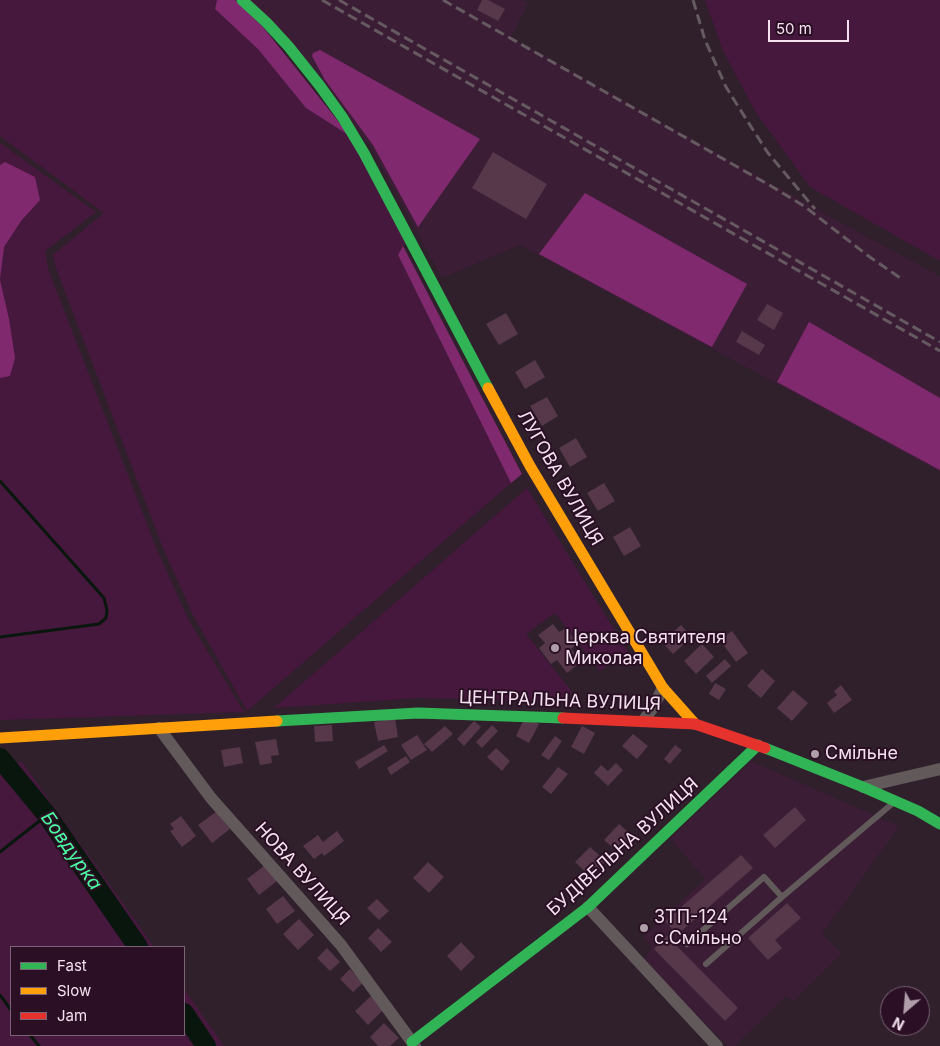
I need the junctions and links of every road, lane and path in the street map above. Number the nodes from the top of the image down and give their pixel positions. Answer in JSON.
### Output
{"nodes":[{"id":1,"x":242,"y":0,"type":"edge"},
{"id":2,"x":663,"y":688,"type":"junction"},
{"id":3,"x":643,"y":720,"type":"junction"},
{"id":4,"x":695,"y":724,"type":"junction"},
{"id":5,"x":160,"y":728,"type":"junction"},
{"id":6,"x":0,"y":738,"type":"edge"},
{"id":7,"x":758,"y":745,"type":"junction"},
{"id":8,"x":940,"y":768,"type":"edge"},
{"id":9,"x":863,"y":786,"type":"junction"},
{"id":10,"x":896,"y":800,"type":"junction"},
{"id":11,"x":940,"y":824,"type":"edge"},
{"id":12,"x":782,"y":897,"type":"junction"},
{"id":13,"x":588,"y":907,"type":"junction"},
{"id":14,"x":687,"y":944,"type":"dead end"},
{"id":15,"x":706,"y":964,"type":"dead end"},
{"id":16,"x":413,"y":1044,"type":"edge"},
{"id":17,"x":717,"y":1046,"type":"edge"}],
"edges":[{"from":1,"to":2,"type":"street","name":"ЛУГОВА ВУЛИЦЯ"},
{"from":2,"to":3,"type":"street"},
{"from":2,"to":4,"type":"street","name":"ЛУГОВА ВУЛИЦЯ"},
{"from":3,"to":4,"type":"street","name":"ЦЕНТРАЛЬНА ВУЛИЦЯ"},
{"from":3,"to":5,"type":"street","name":"ЦЕНТРАЛЬНА ВУЛИЦЯ"},
{"from":4,"to":7,"type":"street","name":"ЦЕНТРАЛЬНА ВУЛИЦЯ"},
{"from":5,"to":6,"type":"street","name":"ЦЕНТРАЛЬНА ВУЛИЦЯ"},
{"from":5,"to":16,"type":"street","name":"НОВА ВУЛИЦЯ"},
{"from":7,"to":9,"type":"street","name":"ЦЕНТРАЛЬНА ВУЛИЦЯ"},
{"from":7,"to":13,"type":"street","name":"БУДІВЕЛЬНА ВУЛИЦЯ"},
{"from":8,"to":9,"type":"street"},
{"from":9,"to":10,"type":"street","name":"ЦЕНТРАЛЬНА ВУЛИЦЯ"},
{"from":10,"to":11,"type":"street","name":"ЦЕНТРАЛЬНА ВУЛИЦЯ"},
{"from":10,"to":12,"type":"lane"},
{"from":12,"to":14,"type":"lane"},
{"from":12,"to":15,"type":"lane"},
{"from":13,"to":16,"type":"street","name":"БУДІВЕЛЬНА ВУЛИЦЯ"},
{"from":13,"to":17,"type":"street"}]}
